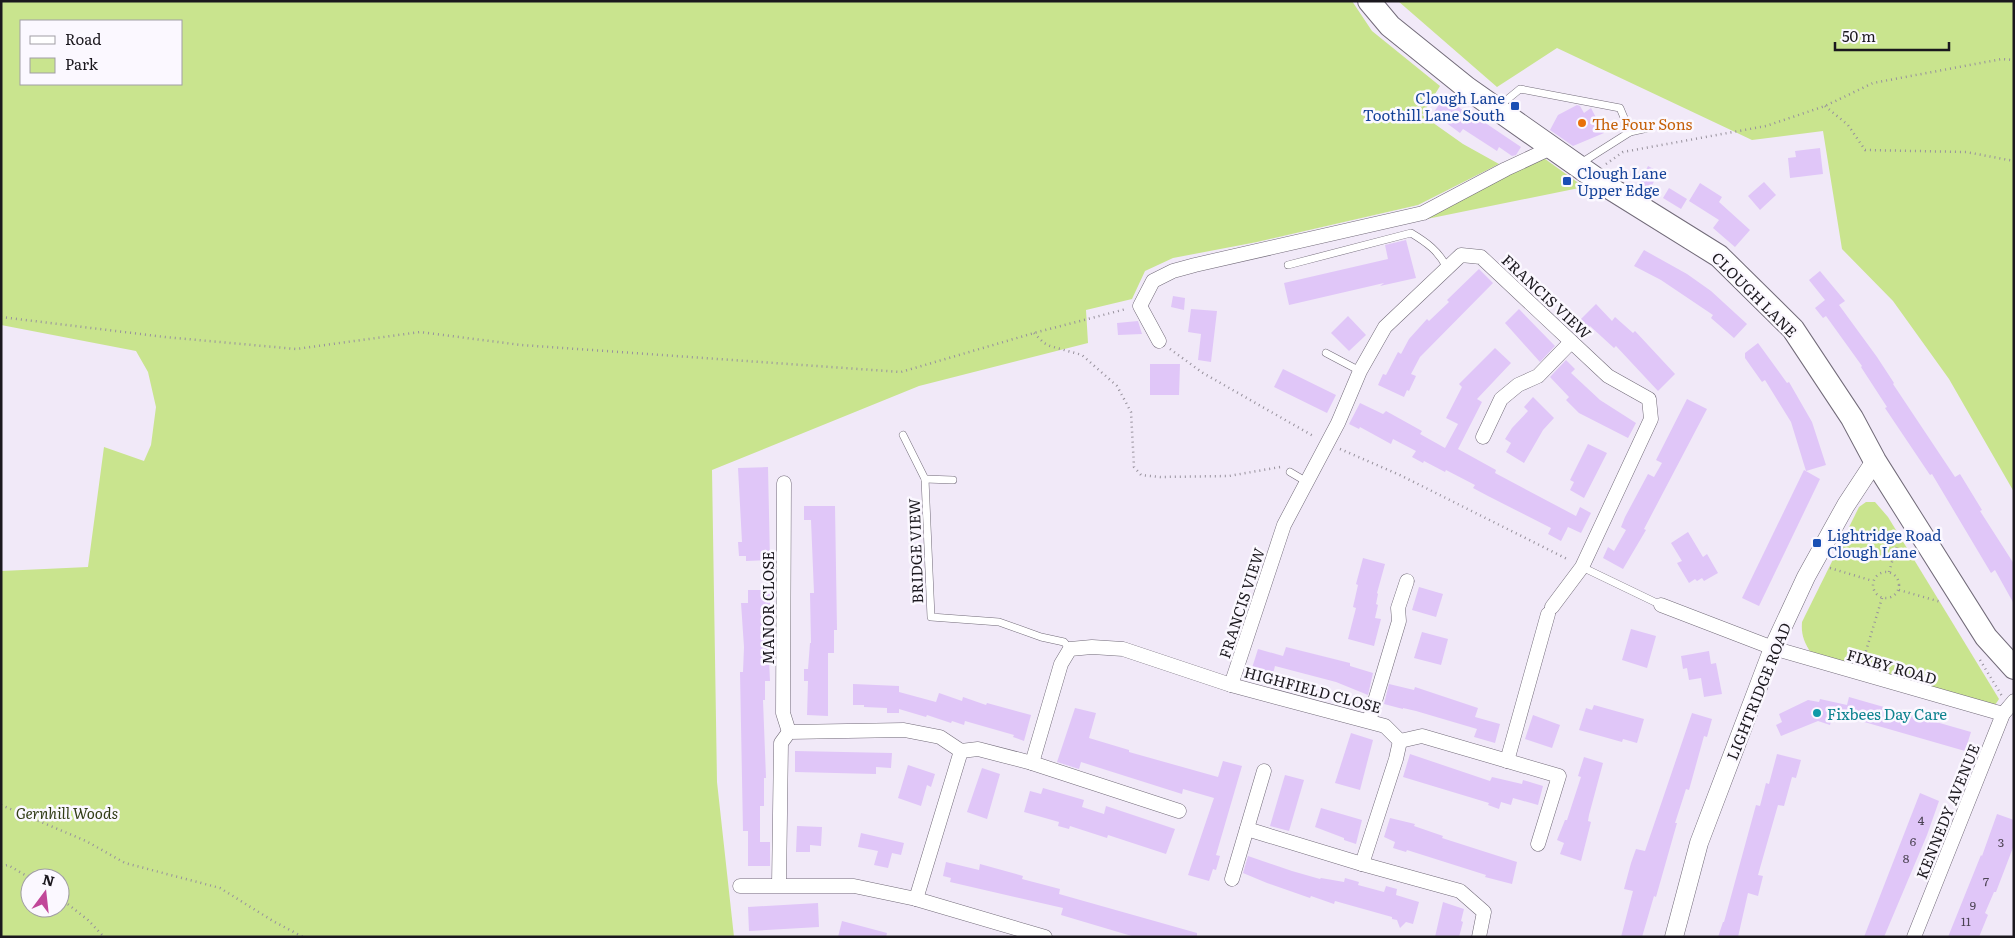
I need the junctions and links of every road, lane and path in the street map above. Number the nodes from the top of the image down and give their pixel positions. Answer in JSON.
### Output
{"nodes":[{"id":1,"x":1369,"y":1,"type":"edge"},
{"id":2,"x":2014,"y":60,"type":"edge"},
{"id":3,"x":1825,"y":106,"type":"junction"},
{"id":4,"x":1496,"y":108,"type":"junction"},
{"id":5,"x":1648,"y":128,"type":"dead end"},
{"id":6,"x":1630,"y":132,"type":"junction"},
{"id":7,"x":1551,"y":148,"type":"junction"},
{"id":8,"x":2014,"y":161,"type":"edge"},
{"id":9,"x":1584,"y":170,"type":"junction"},
{"id":10,"x":1288,"y":265,"type":"dead end"},
{"id":11,"x":1447,"y":268,"type":"junction"},
{"id":12,"x":1140,"y":306,"type":"junction"},
{"id":13,"x":1,"y":317,"type":"edge"},
{"id":14,"x":1034,"y":333,"type":"junction"},
{"id":15,"x":1159,"y":341,"type":"joint"},
{"id":16,"x":1571,"y":342,"type":"junction"},
{"id":17,"x":1326,"y":353,"type":"dead end"},
{"id":18,"x":1360,"y":371,"type":"junction"},
{"id":19,"x":904,"y":435,"type":"dead end"},
{"id":20,"x":1483,"y":437,"type":"dead end"},
{"id":21,"x":1326,"y":443,"type":"junction"},
{"id":22,"x":1875,"y":461,"type":"junction"},
{"id":23,"x":1285,"y":466,"type":"dead end"},
{"id":24,"x":1290,"y":472,"type":"dead end"},
{"id":25,"x":925,"y":479,"type":"junction"},
{"id":26,"x":953,"y":480,"type":"dead end"},
{"id":27,"x":1307,"y":482,"type":"junction"},
{"id":28,"x":784,"y":483,"type":"dead end"},
{"id":29,"x":1901,"y":532,"type":"dead end"},
{"id":30,"x":1814,"y":564,"type":"junction"},
{"id":31,"x":1582,"y":567,"type":"junction"},
{"id":32,"x":1889,"y":572,"type":"junction"},
{"id":33,"x":1407,"y":581,"type":"dead end"},
{"id":34,"x":1873,"y":581,"type":"junction"},
{"id":35,"x":1899,"y":590,"type":"junction"},
{"id":36,"x":1882,"y":598,"type":"junction"},
{"id":37,"x":1946,"y":604,"type":"dead end"},
{"id":38,"x":1661,"y":605,"type":"joint"},
{"id":39,"x":1773,"y":648,"type":"junction"},
{"id":40,"x":1070,"y":649,"type":"junction"},
{"id":41,"x":2014,"y":668,"type":"edge"},
{"id":42,"x":1859,"y":674,"type":"junction"},
{"id":43,"x":1231,"y":684,"type":"junction"},
{"id":44,"x":2014,"y":701,"type":"edge"},
{"id":45,"x":2003,"y":714,"type":"junction"},
{"id":46,"x":1369,"y":721,"type":"junction"},
{"id":47,"x":789,"y":732,"type":"junction"},
{"id":48,"x":1400,"y":741,"type":"junction"},
{"id":49,"x":961,"y":752,"type":"junction"},
{"id":50,"x":1507,"y":761,"type":"junction"},
{"id":51,"x":1032,"y":763,"type":"junction"},
{"id":52,"x":1264,"y":772,"type":"dead end"},
{"id":53,"x":1,"y":805,"type":"edge"},
{"id":54,"x":1179,"y":811,"type":"dead end"},
{"id":55,"x":1247,"y":829,"type":"junction"},
{"id":56,"x":1538,"y":844,"type":"dead end"},
{"id":57,"x":1362,"y":864,"type":"junction"},
{"id":58,"x":1,"y":866,"type":"edge"},
{"id":59,"x":20,"y":872,"type":"edge"},
{"id":60,"x":1232,"y":879,"type":"dead end"},
{"id":61,"x":779,"y":885,"type":"junction"},
{"id":62,"x":740,"y":886,"type":"dead end"},
{"id":63,"x":916,"y":899,"type":"junction"},
{"id":64,"x":70,"y":906,"type":"edge"},
{"id":65,"x":104,"y":937,"type":"edge"},
{"id":66,"x":303,"y":937,"type":"edge"},
{"id":67,"x":1045,"y":937,"type":"edge"},
{"id":68,"x":1479,"y":937,"type":"edge"},
{"id":69,"x":1674,"y":937,"type":"edge"},
{"id":70,"x":1914,"y":937,"type":"edge"}],
"edges":[{"from":1,"to":4,"type":"main road","name":"CLOUGH LANE"},
{"from":2,"to":3,"type":"path"},
{"from":3,"to":8,"type":"path"},
{"from":3,"to":9,"type":"path"},
{"from":4,"to":6,"type":"lane"},
{"from":4,"to":7,"type":"main road","name":"CLOUGH LANE"},
{"from":5,"to":6,"type":"lane"},
{"from":6,"to":9,"type":"lane"},
{"from":7,"to":9,"type":"main road","name":"CLOUGH LANE"},
{"from":7,"to":12,"type":"street"},
{"from":9,"to":22,"type":"main road","name":"CLOUGH LANE"},
{"from":10,"to":11,"type":"lane"},
{"from":11,"to":16,"type":"street","name":"FRANCIS VIEW"},
{"from":11,"to":18,"type":"street","name":"FRANCIS VIEW"},
{"from":12,"to":14,"type":"path"},
{"from":12,"to":15,"type":"street"},
{"from":13,"to":14,"type":"path"},
{"from":14,"to":23,"type":"path"},
{"from":15,"to":21,"type":"path"},
{"from":16,"to":20,"type":"street"},
{"from":16,"to":31,"type":"street","name":"FRANCIS VIEW"},
{"from":17,"to":18,"type":"lane"},
{"from":18,"to":21,"type":"street","name":"FRANCIS VIEW"},
{"from":19,"to":25,"type":"lane","name":"BRIDGE VIEW"},
{"from":21,"to":27,"type":"street","name":"FRANCIS VIEW"},
{"from":21,"to":31,"type":"path"},
{"from":22,"to":30,"type":"street","name":"LIGHTRIDGE ROAD"},
{"from":22,"to":41,"type":"main road","name":"CLOUGH LANE"},
{"from":24,"to":27,"type":"lane"},
{"from":25,"to":26,"type":"lane"},
{"from":25,"to":40,"type":"lane","name":"BRIDGE VIEW"},
{"from":27,"to":43,"type":"street","name":"FRANCIS VIEW"},
{"from":28,"to":47,"type":"street","name":"MANOR CLOSE"},
{"from":29,"to":32,"type":"path"},
{"from":30,"to":34,"type":"path"},
{"from":30,"to":39,"type":"street","name":"LIGHTRIDGE ROAD"},
{"from":31,"to":38,"type":"lane"},
{"from":31,"to":50,"type":"street","name":"FRANCIS VIEW"},
{"from":32,"to":34,"type":"path"},
{"from":32,"to":35,"type":"path"},
{"from":33,"to":46,"type":"street"},
{"from":34,"to":36,"type":"path"},
{"from":35,"to":36,"type":"path"},
{"from":35,"to":37,"type":"path"},
{"from":36,"to":42,"type":"path"},
{"from":38,"to":39,"type":"street","name":"FIXBY ROAD"},
{"from":39,"to":42,"type":"street","name":"FIXBY ROAD"},
{"from":39,"to":69,"type":"street","name":"LIGHTRIDGE ROAD"},
{"from":40,"to":43,"type":"street","name":"HIGHFIELD CLOSE"},
{"from":40,"to":51,"type":"street"},
{"from":42,"to":45,"type":"street","name":"FIXBY ROAD"},
{"from":43,"to":46,"type":"street","name":"HIGHFIELD CLOSE"},
{"from":44,"to":45,"type":"street","name":"KENNEDY AVENUE"},
{"from":45,"to":70,"type":"street","name":"KENNEDY AVENUE"},
{"from":46,"to":48,"type":"street","name":"HIGHFIELD CLOSE"},
{"from":47,"to":49,"type":"street"},
{"from":47,"to":61,"type":"street"},
{"from":48,"to":50,"type":"street"},
{"from":48,"to":57,"type":"street"},
{"from":49,"to":51,"type":"street"},
{"from":49,"to":63,"type":"street"},
{"from":50,"to":56,"type":"street"},
{"from":51,"to":54,"type":"street"},
{"from":52,"to":55,"type":"street"},
{"from":53,"to":66,"type":"path"},
{"from":55,"to":57,"type":"street"},
{"from":55,"to":60,"type":"street"},
{"from":57,"to":68,"type":"street"},
{"from":58,"to":59,"type":"path"},
{"from":61,"to":62,"type":"street"},
{"from":61,"to":63,"type":"street"},
{"from":63,"to":67,"type":"street"},
{"from":64,"to":65,"type":"path"}]}
